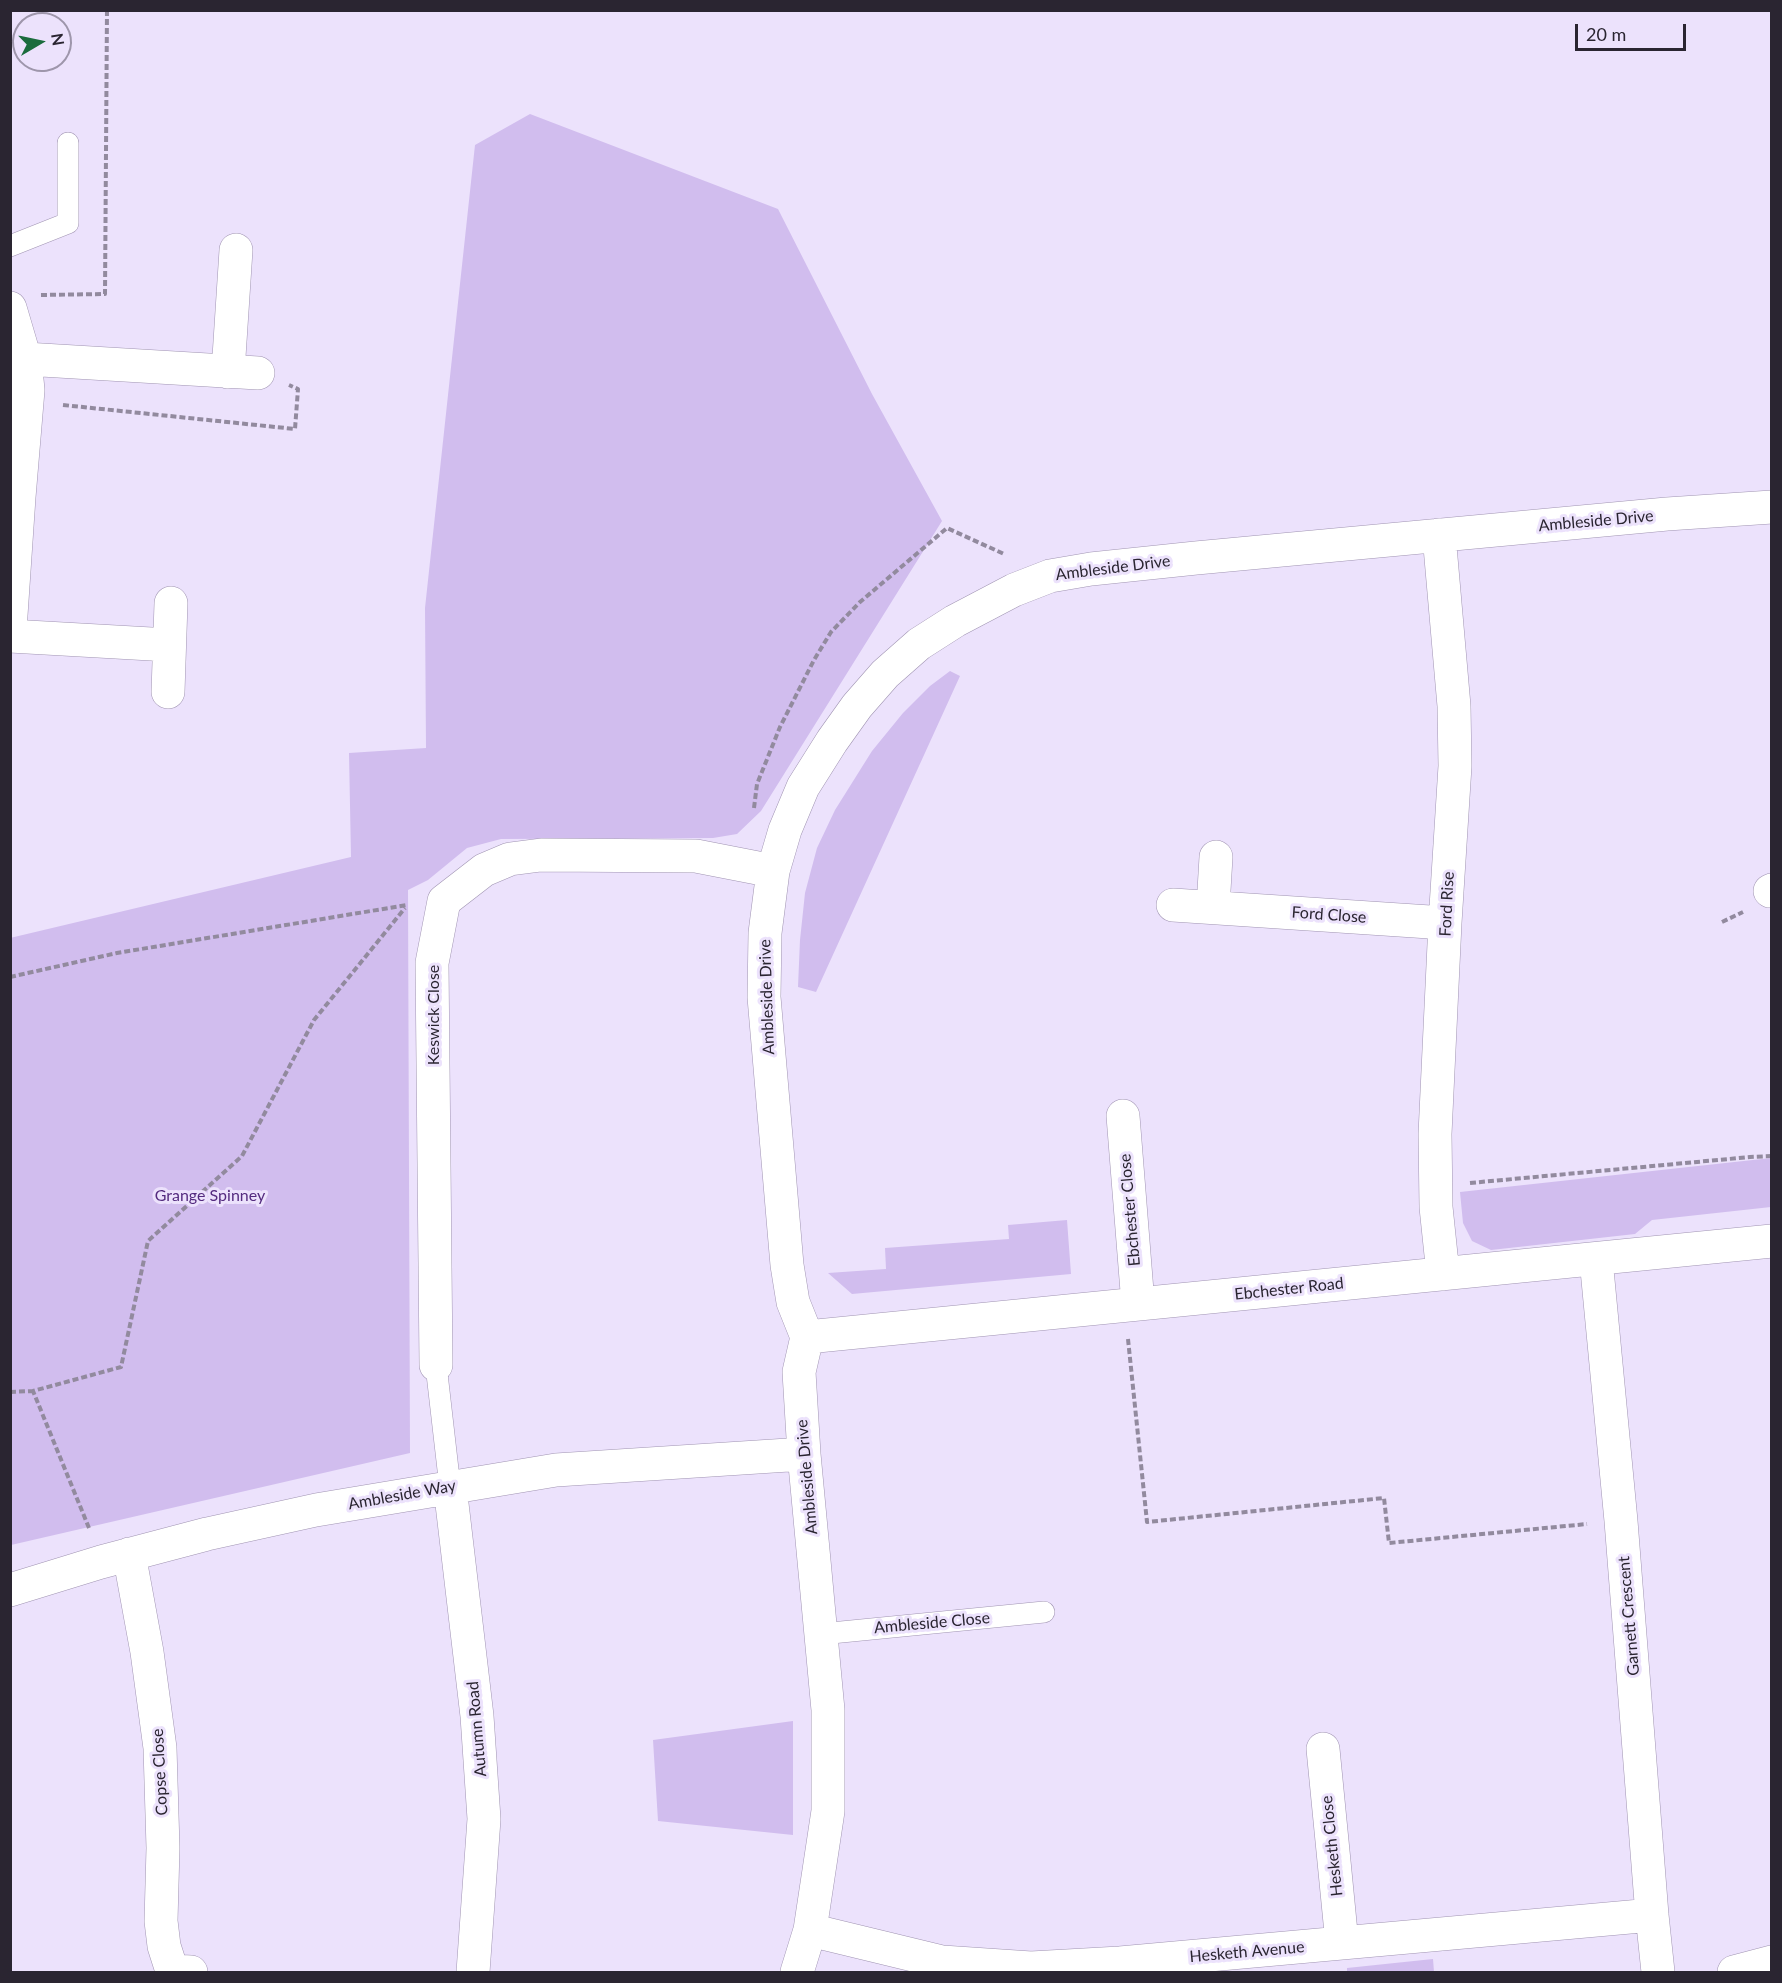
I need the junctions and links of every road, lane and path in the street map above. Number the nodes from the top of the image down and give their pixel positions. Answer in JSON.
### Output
{"nodes":[{"id":1,"x":68,"y":143,"type":"dead end"},
{"id":2,"x":10,"y":246,"type":"edge"},
{"id":3,"x":236,"y":250,"type":"dead end"},
{"id":4,"x":10,"y":308,"type":"edge"},
{"id":5,"x":25,"y":359,"type":"junction"},
{"id":6,"x":243,"y":373,"type":"junction"},
{"id":7,"x":26,"y":403,"type":"junction"},
{"id":8,"x":15,"y":496,"type":"edge"},
{"id":9,"x":1772,"y":507,"type":"edge"},
{"id":10,"x":1439,"y":535,"type":"junction"},
{"id":11,"x":171,"y":603,"type":"dead end"},
{"id":12,"x":10,"y":630,"type":"edge"},
{"id":13,"x":10,"y":636,"type":"edge"},
{"id":14,"x":169,"y":645,"type":"junction"},
{"id":15,"x":168,"y":692,"type":"dead end"},
{"id":16,"x":1216,"y":857,"type":"dead end"},
{"id":17,"x":773,"y":871,"type":"junction"},
{"id":18,"x":444,"y":901,"type":"junction"},
{"id":19,"x":408,"y":905,"type":"junction"},
{"id":20,"x":1173,"y":905,"type":"dead end"},
{"id":21,"x":1213,"y":907,"type":"junction"},
{"id":22,"x":1445,"y":923,"type":"junction"},
{"id":23,"x":10,"y":977,"type":"edge"},
{"id":24,"x":1123,"y":1116,"type":"dead end"},
{"id":25,"x":1772,"y":1156,"type":"edge"},
{"id":26,"x":1436,"y":1186,"type":"junction"},
{"id":27,"x":1772,"y":1241,"type":"edge"},
{"id":28,"x":1596,"y":1259,"type":"junction"},
{"id":29,"x":1443,"y":1274,"type":"junction"},
{"id":30,"x":1131,"y":1305,"type":"junction"},
{"id":31,"x":807,"y":1337,"type":"junction"},
{"id":32,"x":436,"y":1365,"type":"joint"},
{"id":33,"x":33,"y":1391,"type":"junction"},
{"id":34,"x":10,"y":1392,"type":"edge"},
{"id":35,"x":804,"y":1454,"type":"junction"},
{"id":36,"x":450,"y":1487,"type":"junction"},
{"id":37,"x":1621,"y":1521,"type":"junction"},
{"id":38,"x":115,"y":1558,"type":"junction"},
{"id":39,"x":10,"y":1590,"type":"edge"},
{"id":40,"x":1044,"y":1612,"type":"dead end"},
{"id":41,"x":821,"y":1634,"type":"junction"},
{"id":42,"x":1323,"y":1749,"type":"dead end"},
{"id":43,"x":1652,"y":1915,"type":"junction"},
{"id":44,"x":810,"y":1930,"type":"junction"},
{"id":45,"x":1342,"y":1943,"type":"junction"},
{"id":46,"x":1772,"y":1962,"type":"edge"},
{"id":47,"x":1120,"y":1968,"type":"edge"},
{"id":48,"x":177,"y":1972,"type":"edge"},
{"id":49,"x":473,"y":1972,"type":"edge"},
{"id":50,"x":797,"y":1972,"type":"edge"},
{"id":51,"x":1658,"y":1972,"type":"edge"},
{"id":52,"x":1734,"y":1972,"type":"edge"}],
"edges":[{"from":1,"to":2,"type":"lane"},
{"from":3,"to":6,"type":"street"},
{"from":4,"to":5,"type":"street"},
{"from":5,"to":6,"type":"street"},
{"from":5,"to":7,"type":"street"},
{"from":6,"to":7,"type":"path"},
{"from":7,"to":8,"type":"street"},
{"from":8,"to":12,"type":"street"},
{"from":9,"to":10,"type":"street","name":"Ambleside Drive"},
{"from":10,"to":17,"type":"street","name":"Ambleside Drive"},
{"from":10,"to":22,"type":"street","name":"Ford Rise"},
{"from":11,"to":14,"type":"street"},
{"from":13,"to":14,"type":"street"},
{"from":14,"to":15,"type":"street"},
{"from":16,"to":21,"type":"street"},
{"from":17,"to":18,"type":"street"},
{"from":17,"to":31,"type":"street","name":"Ambleside Drive"},
{"from":18,"to":19,"type":"path"},
{"from":18,"to":32,"type":"street","name":"Keswick Close"},
{"from":19,"to":23,"type":"path"},
{"from":19,"to":33,"type":"path"},
{"from":20,"to":21,"type":"street","name":"Ford Close"},
{"from":21,"to":22,"type":"street","name":"Ford Close"},
{"from":22,"to":26,"type":"street","name":"Ford Rise"},
{"from":24,"to":30,"type":"street","name":"Ebchester Close"},
{"from":25,"to":26,"type":"path"},
{"from":26,"to":29,"type":"street","name":"Ford Rise"},
{"from":27,"to":28,"type":"street","name":"Ebchester Road"},
{"from":28,"to":29,"type":"street","name":"Ebchester Road"},
{"from":28,"to":37,"type":"street","name":"Garnett Crescent"},
{"from":29,"to":30,"type":"street","name":"Ebchester Road"},
{"from":30,"to":31,"type":"street","name":"Ebchester Road"},
{"from":30,"to":37,"type":"path"},
{"from":31,"to":35,"type":"street","name":"Ambleside Drive"},
{"from":32,"to":36,"type":"lane"},
{"from":33,"to":34,"type":"path"},
{"from":33,"to":38,"type":"path"},
{"from":35,"to":36,"type":"street","name":"Ambleside Way"},
{"from":35,"to":41,"type":"street","name":"Ambleside Drive"},
{"from":36,"to":38,"type":"street","name":"Ambleside Way"},
{"from":36,"to":49,"type":"street","name":"Autumn Road"},
{"from":37,"to":43,"type":"street","name":"Garnett Crescent"},
{"from":38,"to":39,"type":"street","name":"Ambleside Way"},
{"from":38,"to":48,"type":"street","name":"Copse Close"},
{"from":40,"to":41,"type":"lane","name":"Ambleside Close"},
{"from":41,"to":44,"type":"street","name":"Ambleside Drive"},
{"from":42,"to":45,"type":"street","name":"Hesketh Close"},
{"from":43,"to":45,"type":"street","name":"Hesketh Avenue"},
{"from":43,"to":51,"type":"street","name":"Garnett Crescent"},
{"from":44,"to":47,"type":"street","name":"Hesketh Avenue"},
{"from":44,"to":50,"type":"street","name":"Ambleside Drive"},
{"from":45,"to":47,"type":"street","name":"Hesketh Avenue"},
{"from":46,"to":52,"type":"street"}]}
